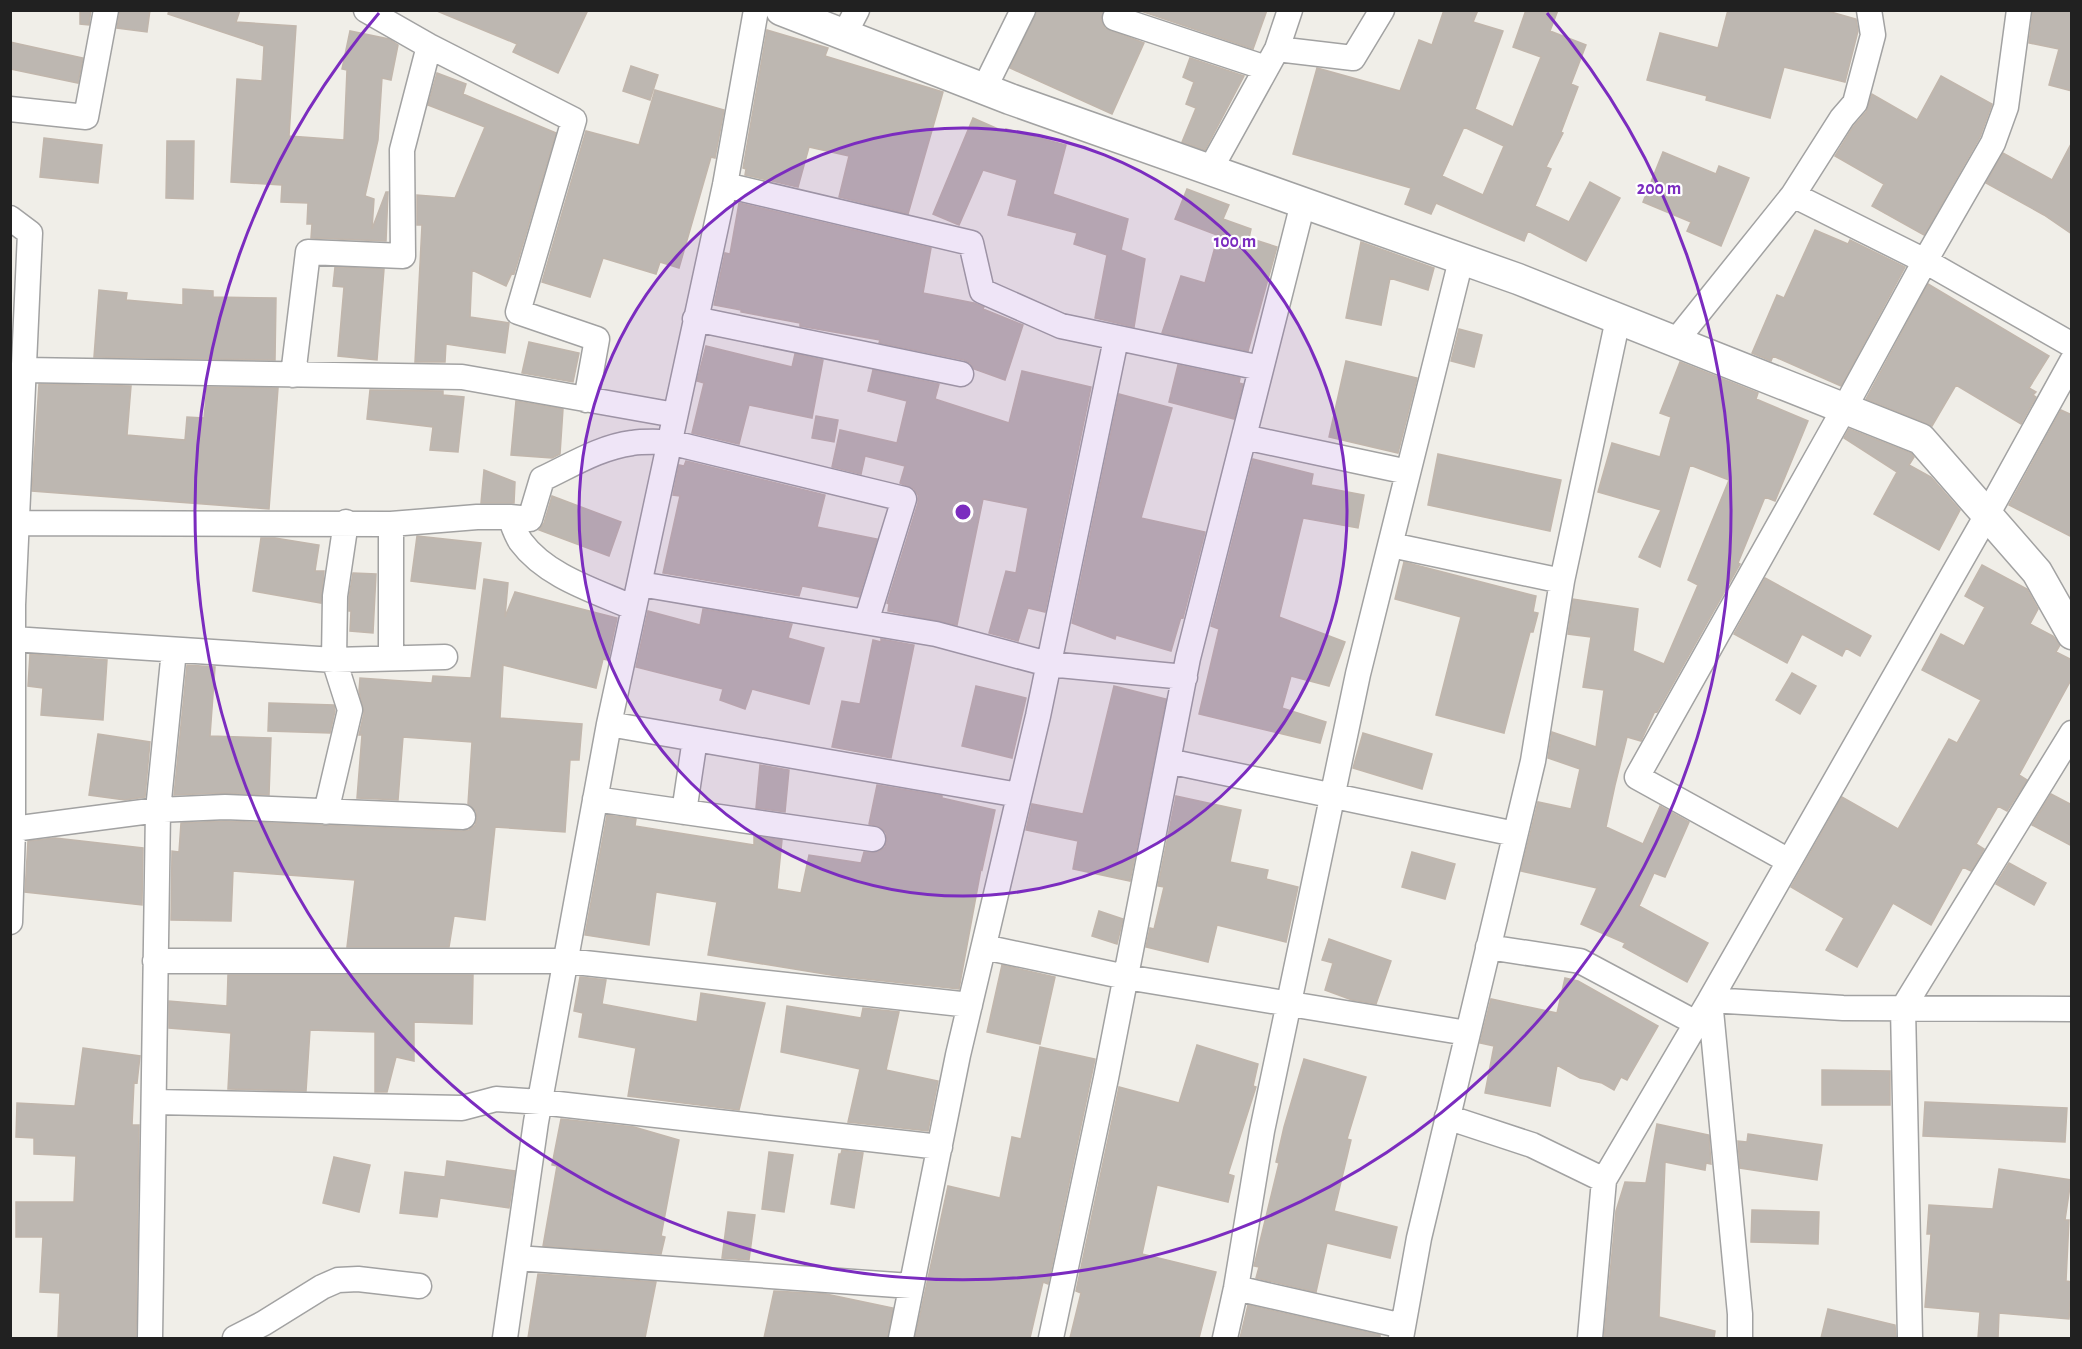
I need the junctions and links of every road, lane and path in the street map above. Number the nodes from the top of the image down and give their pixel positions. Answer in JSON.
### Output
{"nodes":[{"id":1,"x":106,"y":10,"type":"edge"},
{"id":2,"x":366,"y":10,"type":"edge"},
{"id":3,"x":756,"y":10,"type":"edge"},
{"id":4,"x":781,"y":10,"type":"edge"},
{"id":5,"x":1023,"y":10,"type":"edge"},
{"id":6,"x":1290,"y":10,"type":"edge"},
{"id":7,"x":1382,"y":10,"type":"edge"},
{"id":8,"x":1869,"y":10,"type":"edge"},
{"id":9,"x":2019,"y":10,"type":"edge"},
{"id":10,"x":1115,"y":18,"type":"dead end"},
{"id":11,"x":851,"y":23,"type":"edge"},
{"id":12,"x":429,"y":46,"type":"junction"},
{"id":13,"x":1272,"y":59,"type":"junction"},
{"id":14,"x":984,"y":89,"type":"junction"},
{"id":15,"x":10,"y":109,"type":"edge"},
{"id":16,"x":1210,"y":170,"type":"junction"},
{"id":17,"x":725,"y":185,"type":"junction"},
{"id":18,"x":1793,"y":195,"type":"junction"},
{"id":19,"x":1303,"y":203,"type":"junction"},
{"id":20,"x":10,"y":218,"type":"edge"},
{"id":21,"x":1461,"y":260,"type":"junction"},
{"id":22,"x":1925,"y":261,"type":"junction"},
{"id":23,"x":695,"y":319,"type":"junction"},
{"id":24,"x":1618,"y":319,"type":"junction"},
{"id":25,"x":1116,"y":339,"type":"junction"},
{"id":26,"x":1675,"y":342,"type":"junction"},
{"id":27,"x":2072,"y":345,"type":"edge"},
{"id":28,"x":2072,"y":361,"type":"edge"},
{"id":29,"x":1261,"y":368,"type":"junction"},
{"id":30,"x":25,"y":370,"type":"junction"},
{"id":31,"x":961,"y":374,"type":"dead end"},
{"id":32,"x":293,"y":375,"type":"junction"},
{"id":33,"x":586,"y":400,"type":"junction"},
{"id":34,"x":1844,"y":409,"type":"junction"},
{"id":35,"x":675,"y":415,"type":"junction"},
{"id":36,"x":1244,"y":436,"type":"junction"},
{"id":37,"x":669,"y":442,"type":"junction"},
{"id":38,"x":1408,"y":472,"type":"junction"},
{"id":39,"x":1987,"y":515,"type":"junction"},
{"id":40,"x":510,"y":517,"type":"junction"},
{"id":41,"x":345,"y":522,"type":"junction"},
{"id":42,"x":14,"y":523,"type":"edge"},
{"id":43,"x":391,"y":524,"type":"junction"},
{"id":44,"x":1391,"y":545,"type":"junction"},
{"id":45,"x":1562,"y":581,"type":"junction"},
{"id":46,"x":640,"y":584,"type":"junction"},
{"id":47,"x":634,"y":608,"type":"junction"},
{"id":48,"x":866,"y":622,"type":"junction"},
{"id":49,"x":2072,"y":634,"type":"edge"},
{"id":50,"x":13,"y":639,"type":"junction"},
{"id":51,"x":174,"y":650,"type":"junction"},
{"id":52,"x":445,"y":657,"type":"dead end"},
{"id":53,"x":391,"y":658,"type":"junction"},
{"id":54,"x":334,"y":660,"type":"junction"},
{"id":55,"x":1048,"y":664,"type":"junction"},
{"id":56,"x":1185,"y":677,"type":"junction"},
{"id":57,"x":609,"y":724,"type":"junction"},
{"id":58,"x":2072,"y":733,"type":"edge"},
{"id":59,"x":695,"y":739,"type":"junction"},
{"id":60,"x":1168,"y":761,"type":"junction"},
{"id":61,"x":1019,"y":795,"type":"junction"},
{"id":62,"x":1333,"y":795,"type":"junction"},
{"id":63,"x":595,"y":799,"type":"junction"},
{"id":64,"x":158,"y":810,"type":"junction"},
{"id":65,"x":326,"y":812,"type":"junction"},
{"id":66,"x":684,"y":812,"type":"junction"},
{"id":67,"x":463,"y":818,"type":"dead end"},
{"id":68,"x":13,"y":829,"type":"junction"},
{"id":69,"x":1515,"y":834,"type":"junction"},
{"id":70,"x":873,"y":839,"type":"dead end"},
{"id":71,"x":1789,"y":861,"type":"junction"},
{"id":72,"x":10,"y":922,"type":"edge"},
{"id":73,"x":984,"y":947,"type":"junction"},
{"id":74,"x":1488,"y":947,"type":"junction"},
{"id":75,"x":155,"y":961,"type":"junction"},
{"id":76,"x":566,"y":961,"type":"junction"},
{"id":77,"x":1126,"y":977,"type":"junction"},
{"id":78,"x":1710,"y":1000,"type":"junction"},
{"id":79,"x":970,"y":1005,"type":"junction"},
{"id":80,"x":1289,"y":1005,"type":"junction"},
{"id":81,"x":1902,"y":1008,"type":"junction"},
{"id":82,"x":2072,"y":1009,"type":"edge"},
{"id":83,"x":1696,"y":1023,"type":"junction"},
{"id":84,"x":1467,"y":1033,"type":"junction"},
{"id":85,"x":154,"y":1102,"type":"junction"},
{"id":86,"x":540,"y":1102,"type":"junction"},
{"id":87,"x":1447,"y":1117,"type":"junction"},
{"id":88,"x":940,"y":1147,"type":"junction"},
{"id":89,"x":1604,"y":1180,"type":"junction"},
{"id":90,"x":517,"y":1258,"type":"junction"},
{"id":91,"x":419,"y":1286,"type":"dead end"},
{"id":92,"x":911,"y":1286,"type":"junction"},
{"id":93,"x":1236,"y":1288,"type":"junction"},
{"id":94,"x":1402,"y":1332,"type":"edge"},
{"id":95,"x":150,"y":1338,"type":"edge"},
{"id":96,"x":235,"y":1338,"type":"edge"},
{"id":97,"x":506,"y":1338,"type":"edge"},
{"id":98,"x":901,"y":1338,"type":"edge"},
{"id":99,"x":1051,"y":1338,"type":"edge"},
{"id":100,"x":1225,"y":1338,"type":"edge"},
{"id":101,"x":1590,"y":1338,"type":"edge"},
{"id":102,"x":1740,"y":1338,"type":"edge"},
{"id":103,"x":1910,"y":1338,"type":"edge"}],
"edges":[{"from":1,"to":15,"type":"street"},
{"from":2,"to":12,"type":"street"},
{"from":3,"to":17,"type":"street"},
{"from":4,"to":11,"type":"street"},
{"from":5,"to":14,"type":"street"},
{"from":6,"to":13,"type":"street"},
{"from":7,"to":13,"type":"street"},
{"from":8,"to":18,"type":"street"},
{"from":9,"to":22,"type":"street"},
{"from":10,"to":13,"type":"street"},
{"from":11,"to":14,"type":"street"},
{"from":12,"to":32,"type":"street"},
{"from":12,"to":33,"type":"street"},
{"from":13,"to":16,"type":"street"},
{"from":14,"to":16,"type":"street"},
{"from":16,"to":19,"type":"street"},
{"from":17,"to":23,"type":"street"},
{"from":17,"to":25,"type":"street"},
{"from":18,"to":22,"type":"street"},
{"from":18,"to":26,"type":"street"},
{"from":19,"to":21,"type":"street"},
{"from":19,"to":29,"type":"street"},
{"from":20,"to":30,"type":"street"},
{"from":21,"to":24,"type":"street"},
{"from":21,"to":38,"type":"street"},
{"from":22,"to":27,"type":"street"},
{"from":22,"to":34,"type":"street"},
{"from":23,"to":31,"type":"street"},
{"from":23,"to":35,"type":"street"},
{"from":24,"to":26,"type":"street"},
{"from":24,"to":45,"type":"street"},
{"from":25,"to":29,"type":"street"},
{"from":25,"to":55,"type":"street"},
{"from":26,"to":34,"type":"street"},
{"from":28,"to":39,"type":"street"},
{"from":29,"to":36,"type":"street"},
{"from":30,"to":32,"type":"street"},
{"from":30,"to":42,"type":"street"},
{"from":32,"to":33,"type":"street"},
{"from":33,"to":35,"type":"street"},
{"from":34,"to":39,"type":"street"},
{"from":34,"to":71,"type":"street"},
{"from":35,"to":37,"type":"street"},
{"from":36,"to":38,"type":"street"},
{"from":36,"to":56,"type":"street"},
{"from":37,"to":40,"type":"street"},
{"from":37,"to":46,"type":"street"},
{"from":37,"to":48,"type":"street"},
{"from":38,"to":44,"type":"street"},
{"from":39,"to":49,"type":"street"},
{"from":39,"to":71,"type":"street"},
{"from":40,"to":43,"type":"street"},
{"from":40,"to":47,"type":"street"},
{"from":41,"to":42,"type":"street"},
{"from":41,"to":43,"type":"street"},
{"from":41,"to":54,"type":"street"},
{"from":42,"to":50,"type":"street"},
{"from":43,"to":53,"type":"street"},
{"from":44,"to":45,"type":"street"},
{"from":44,"to":62,"type":"street"},
{"from":45,"to":69,"type":"street"},
{"from":46,"to":47,"type":"street"},
{"from":46,"to":48,"type":"street"},
{"from":47,"to":57,"type":"street"},
{"from":48,"to":55,"type":"street"},
{"from":50,"to":51,"type":"street"},
{"from":50,"to":68,"type":"street"},
{"from":51,"to":54,"type":"street"},
{"from":51,"to":64,"type":"street"},
{"from":52,"to":53,"type":"street"},
{"from":53,"to":54,"type":"street"},
{"from":54,"to":65,"type":"street"},
{"from":55,"to":56,"type":"street"},
{"from":55,"to":61,"type":"street"},
{"from":56,"to":60,"type":"street"},
{"from":57,"to":59,"type":"street"},
{"from":57,"to":63,"type":"street"},
{"from":58,"to":81,"type":"street"},
{"from":59,"to":61,"type":"street"},
{"from":59,"to":66,"type":"street"},
{"from":60,"to":62,"type":"street"},
{"from":60,"to":77,"type":"street"},
{"from":61,"to":73,"type":"street"},
{"from":62,"to":69,"type":"street"},
{"from":62,"to":80,"type":"street"},
{"from":63,"to":66,"type":"street"},
{"from":63,"to":76,"type":"street"},
{"from":64,"to":65,"type":"street"},
{"from":64,"to":68,"type":"street"},
{"from":64,"to":75,"type":"street"},
{"from":65,"to":67,"type":"street"},
{"from":66,"to":70,"type":"street"},
{"from":68,"to":72,"type":"street"},
{"from":69,"to":74,"type":"street"},
{"from":71,"to":78,"type":"street"},
{"from":73,"to":77,"type":"street"},
{"from":73,"to":79,"type":"street"},
{"from":74,"to":83,"type":"street"},
{"from":74,"to":84,"type":"street"},
{"from":75,"to":76,"type":"street"},
{"from":75,"to":85,"type":"street"},
{"from":76,"to":79,"type":"street"},
{"from":76,"to":86,"type":"street"},
{"from":77,"to":80,"type":"street"},
{"from":77,"to":99,"type":"street"},
{"from":78,"to":81,"type":"street"},
{"from":78,"to":83,"type":"street"},
{"from":78,"to":102,"type":"street"},
{"from":79,"to":88,"type":"street"},
{"from":80,"to":84,"type":"street"},
{"from":80,"to":93,"type":"street"},
{"from":81,"to":82,"type":"street"},
{"from":81,"to":103,"type":"street"},
{"from":83,"to":89,"type":"street"},
{"from":84,"to":87,"type":"street"},
{"from":85,"to":86,"type":"street"},
{"from":85,"to":95,"type":"street"},
{"from":86,"to":88,"type":"street"},
{"from":86,"to":90,"type":"street"},
{"from":87,"to":89,"type":"street"},
{"from":87,"to":94,"type":"street"},
{"from":88,"to":92,"type":"street"},
{"from":89,"to":101,"type":"street"},
{"from":90,"to":92,"type":"street"},
{"from":90,"to":97,"type":"street"},
{"from":91,"to":96,"type":"street"},
{"from":92,"to":98,"type":"street"},
{"from":93,"to":94,"type":"street"},
{"from":93,"to":100,"type":"street"}]}
